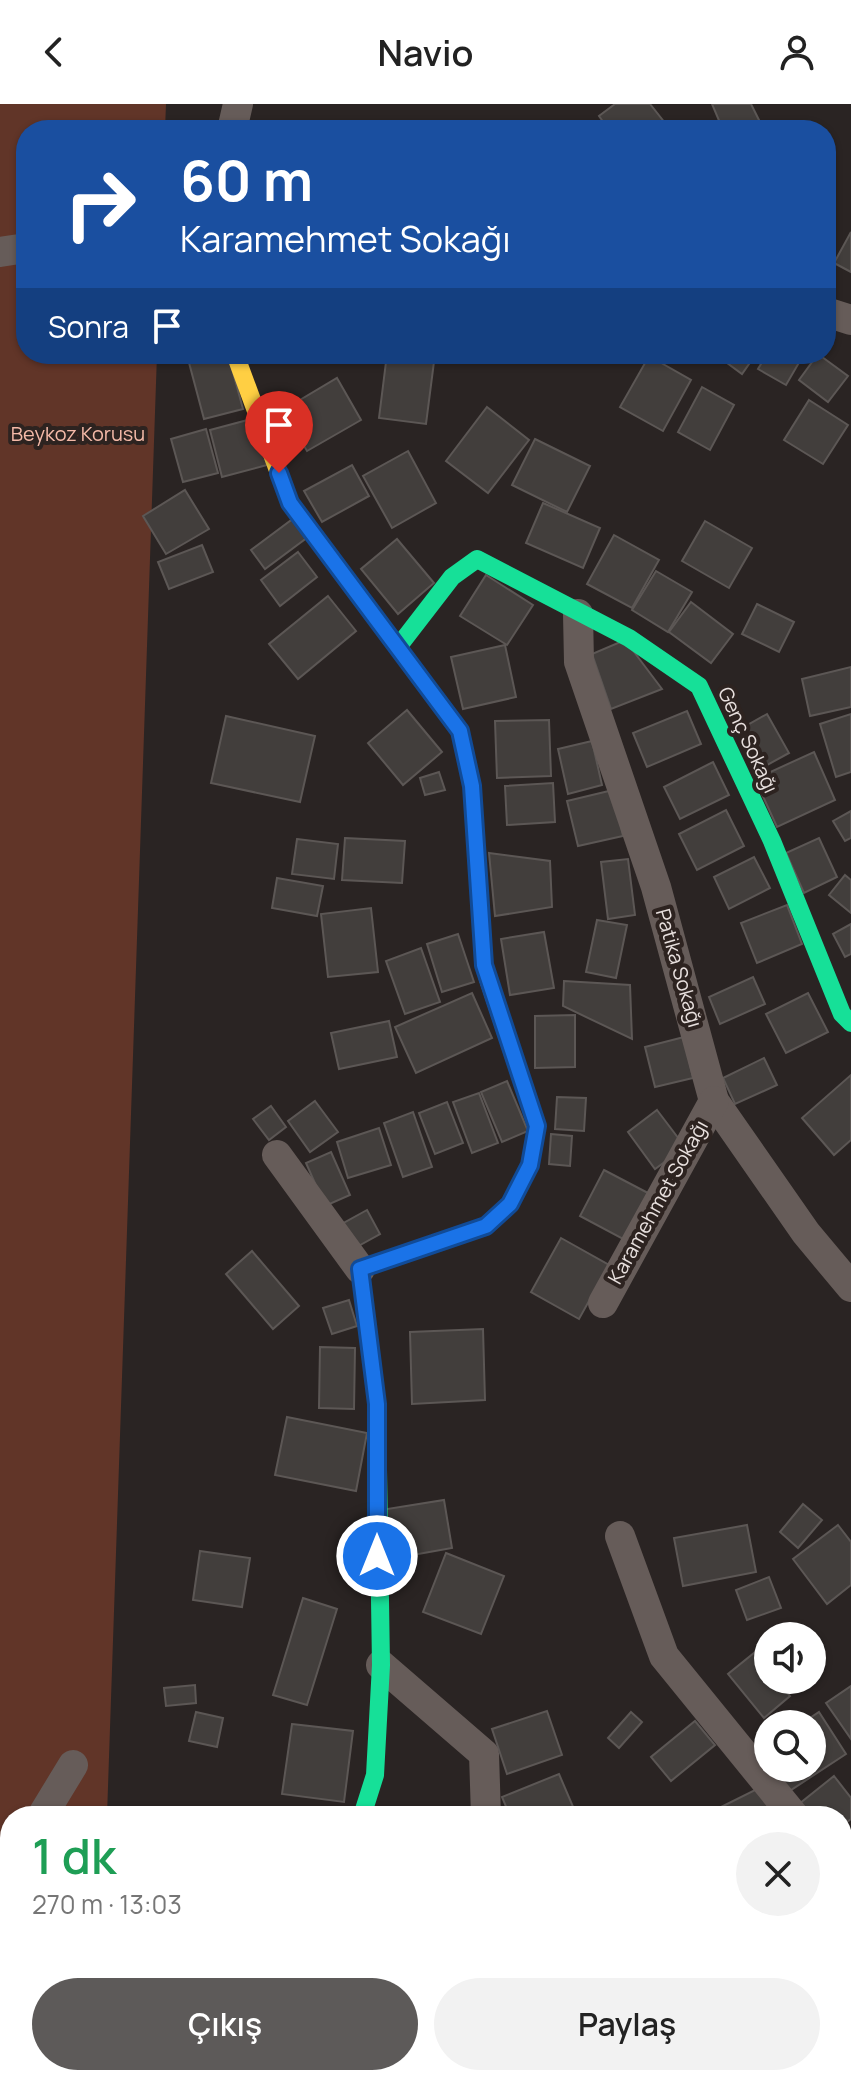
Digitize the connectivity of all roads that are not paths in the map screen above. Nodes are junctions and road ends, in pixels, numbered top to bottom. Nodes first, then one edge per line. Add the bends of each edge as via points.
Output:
1 (239, 364) edge
2 (578, 614) junction
3 (398, 647) junction
4 (851, 1023) edge
5 (714, 1101) junction
6 (277, 1155) dead end
7 (360, 1269) junction
8 (851, 1287) edge
9 (603, 1303) dead end
10 (620, 1536) dead end
11 (381, 1665) junction
12 (73, 1765) dead end
13 (48, 1806) edge
14 (365, 1806) edge
15 (486, 1806) edge
16 (786, 1806) edge

1 - 3 street via 290,503
2 - 3 street, Genç Sokağı via 477,559 452,577
2 - 4 street, Genç Sokağı via 629,638 699,686 772,841 842,1014
2 - 5 street, Patika Sokağı via 579,662 656,887
3 - 7 street via 460,731 472,786 484,965 537,1126 530,1165 510,1204 486,1226
5 - 8 street, Patika Sokağı via 806,1233
5 - 9 street, Karamehmet Sokağı
6 - 7 street
7 - 11 street via 377,1404
10 - 16 street via 664,1656
11 - 14 street via 375,1775
11 - 15 street via 484,1754
12 - 13 street

